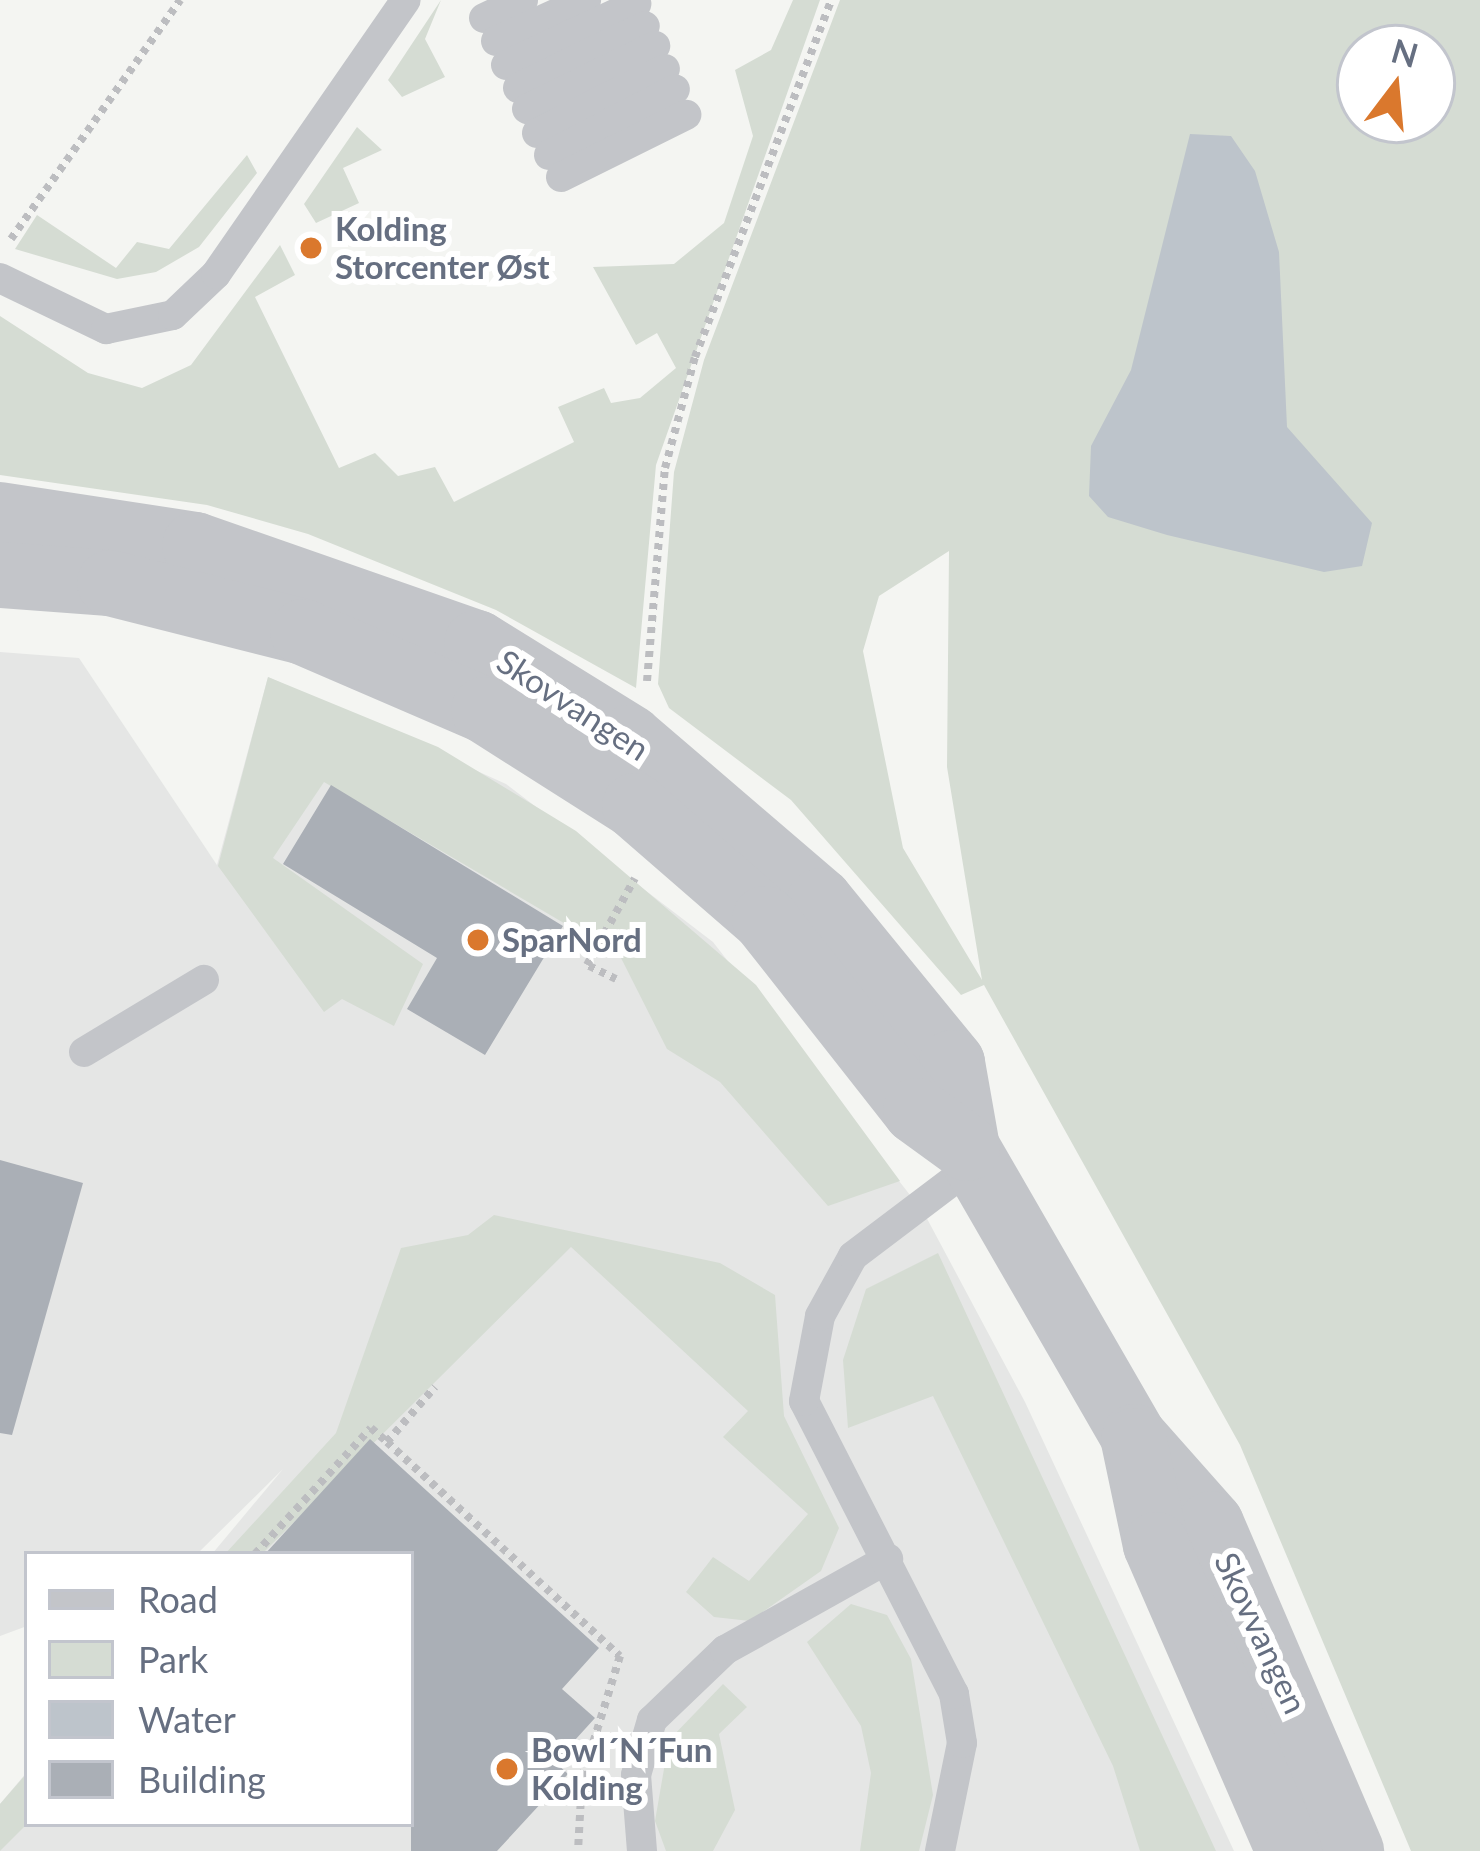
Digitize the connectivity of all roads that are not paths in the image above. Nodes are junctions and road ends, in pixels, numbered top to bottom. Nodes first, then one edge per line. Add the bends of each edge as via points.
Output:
1 (406, 0) edge
2 (523, 0) edge
3 (586, 0) edge
4 (660, 58) junction
5 (522, 98) junction
6 (0, 278) edge
7 (0, 515) edge
8 (0, 575) edge
9 (205, 980) dead end
10 (84, 1052) dead end
11 (972, 1155) junction
12 (1134, 1437) junction
13 (888, 1558) junction
14 (642, 1851) edge
15 (940, 1851) edge
16 (1289, 1851) edge
17 (1351, 1851) edge

1 - 6 lane via 216,274 173,315 106,329
2 - 5 lane
3 - 5 lane
4 - 5 lane
4 - 5 lane
4 - 5 lane
7 - 11 street, Skovvangen via 195,544 392,605 630,738 767,849 867,953 952,1063
8 - 11 street, Skovvangen via 110,584 303,632 484,710 635,806 765,919 916,1111
9 - 10 lane
11 - 12 street, Skovvangen
11 - 13 lane via 853,1256 808,1358 804,1401
12 - 16 street, Skovvangen via 1156,1544
12 - 17 street, Skovvangen via 1211,1524
13 - 14 lane via 724,1650 652,1720 636,1775
13 - 15 lane via 955,1694 962,1743

